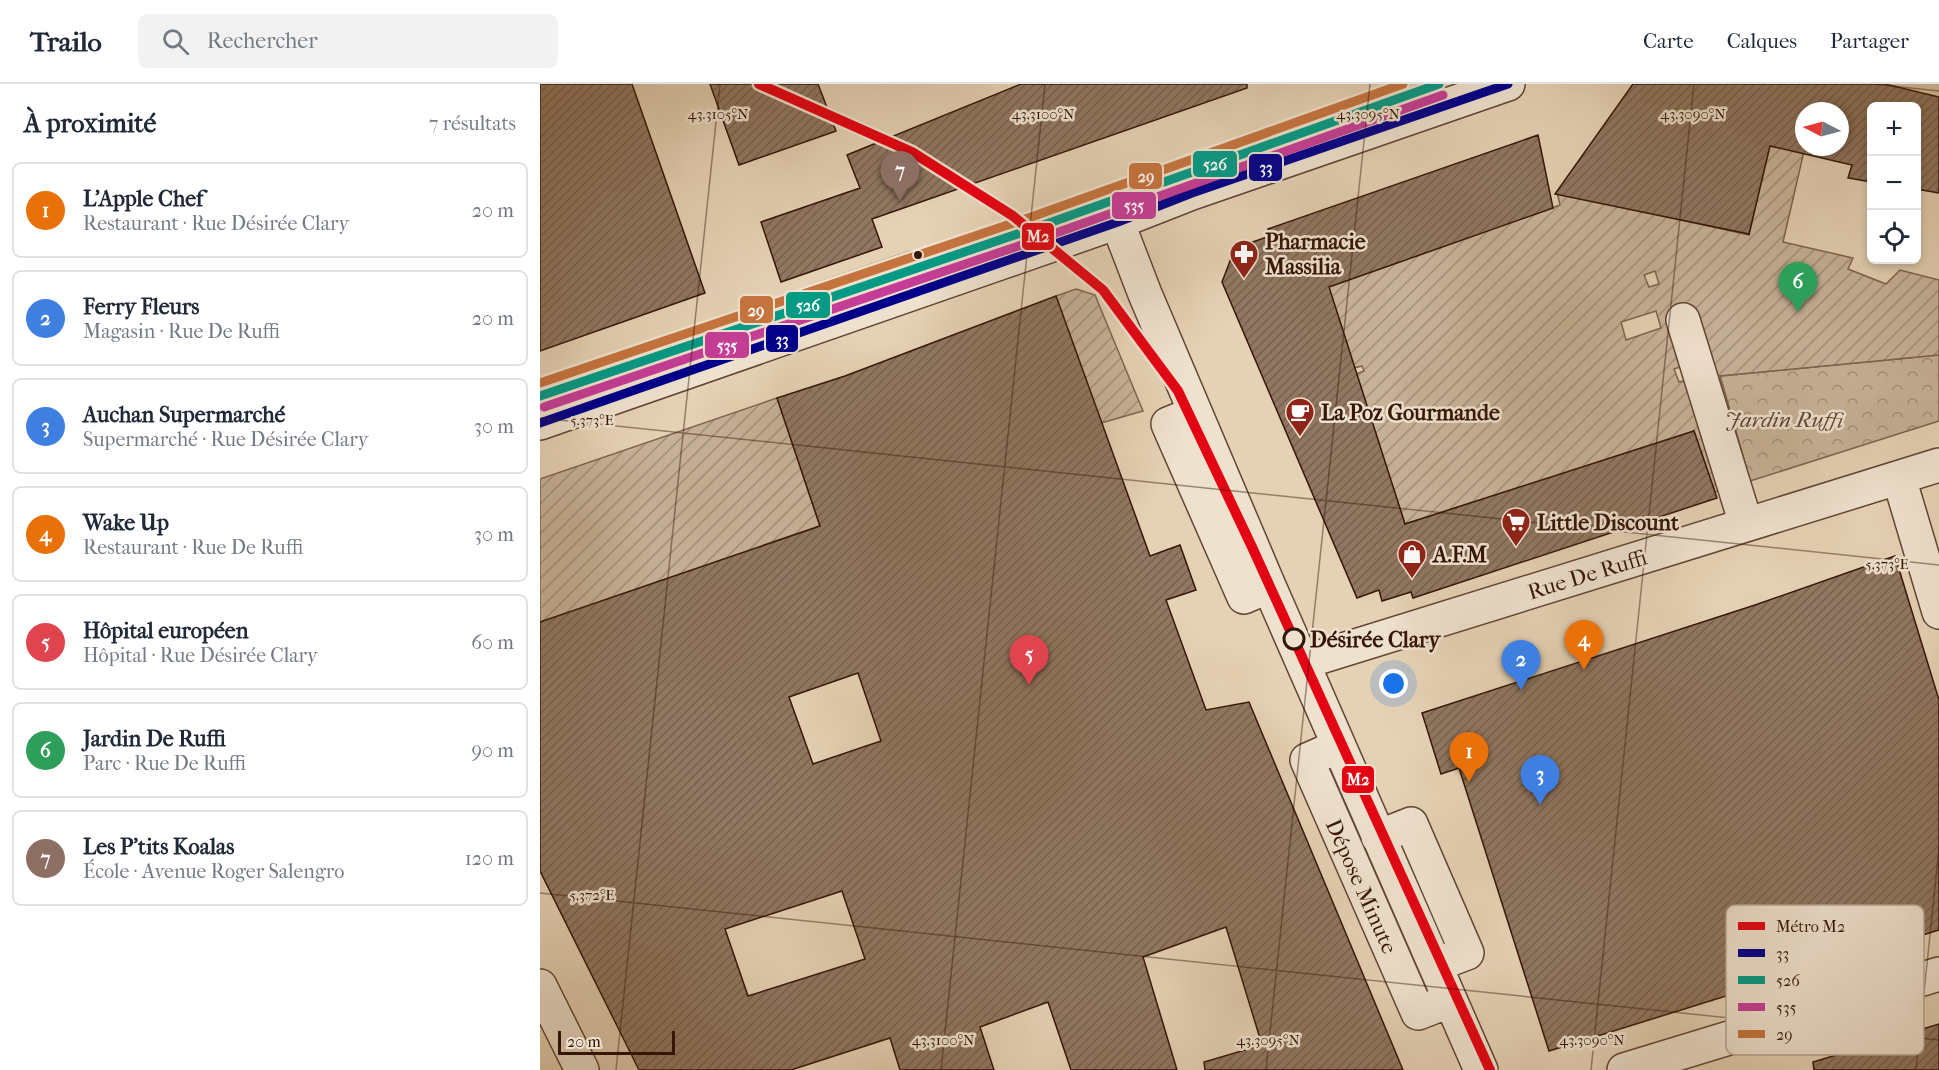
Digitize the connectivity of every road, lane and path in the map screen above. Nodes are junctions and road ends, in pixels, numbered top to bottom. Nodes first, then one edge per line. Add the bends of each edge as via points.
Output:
1 (1439, 84) edge
2 (1508, 84) edge
3 (1113, 212) junction
4 (1683, 320) dead end
5 (540, 396) edge
6 (540, 423) edge
7 (1939, 465) edge
8 (1899, 478) junction
9 (1746, 524) junction
10 (1939, 612) edge
11 (1304, 662) junction
12 (1339, 746) junction
13 (1939, 974) edge
14 (1924, 979) edge
15 (540, 986) edge
16 (1449, 1001) junction
17 (1726, 1039) edge
18 (582, 1070) edge
19 (1481, 1070) edge
20 (1624, 1070) edge

1 - 3 street
2 - 3 street via 1192,193
3 - 5 street
3 - 6 street
3 - 11 street
4 - 9 street
7 - 8 street, Rue De Ruffi
8 - 9 street, Rue De Ruffi
8 - 10 street
9 - 11 street, Rue De Ruffi
11 - 12 street
12 - 16 street
12 - 16 street, Dépose Minute via 1307,760 1418,1014
13 - 14 street
15 - 18 street
16 - 19 street
17 - 20 street

